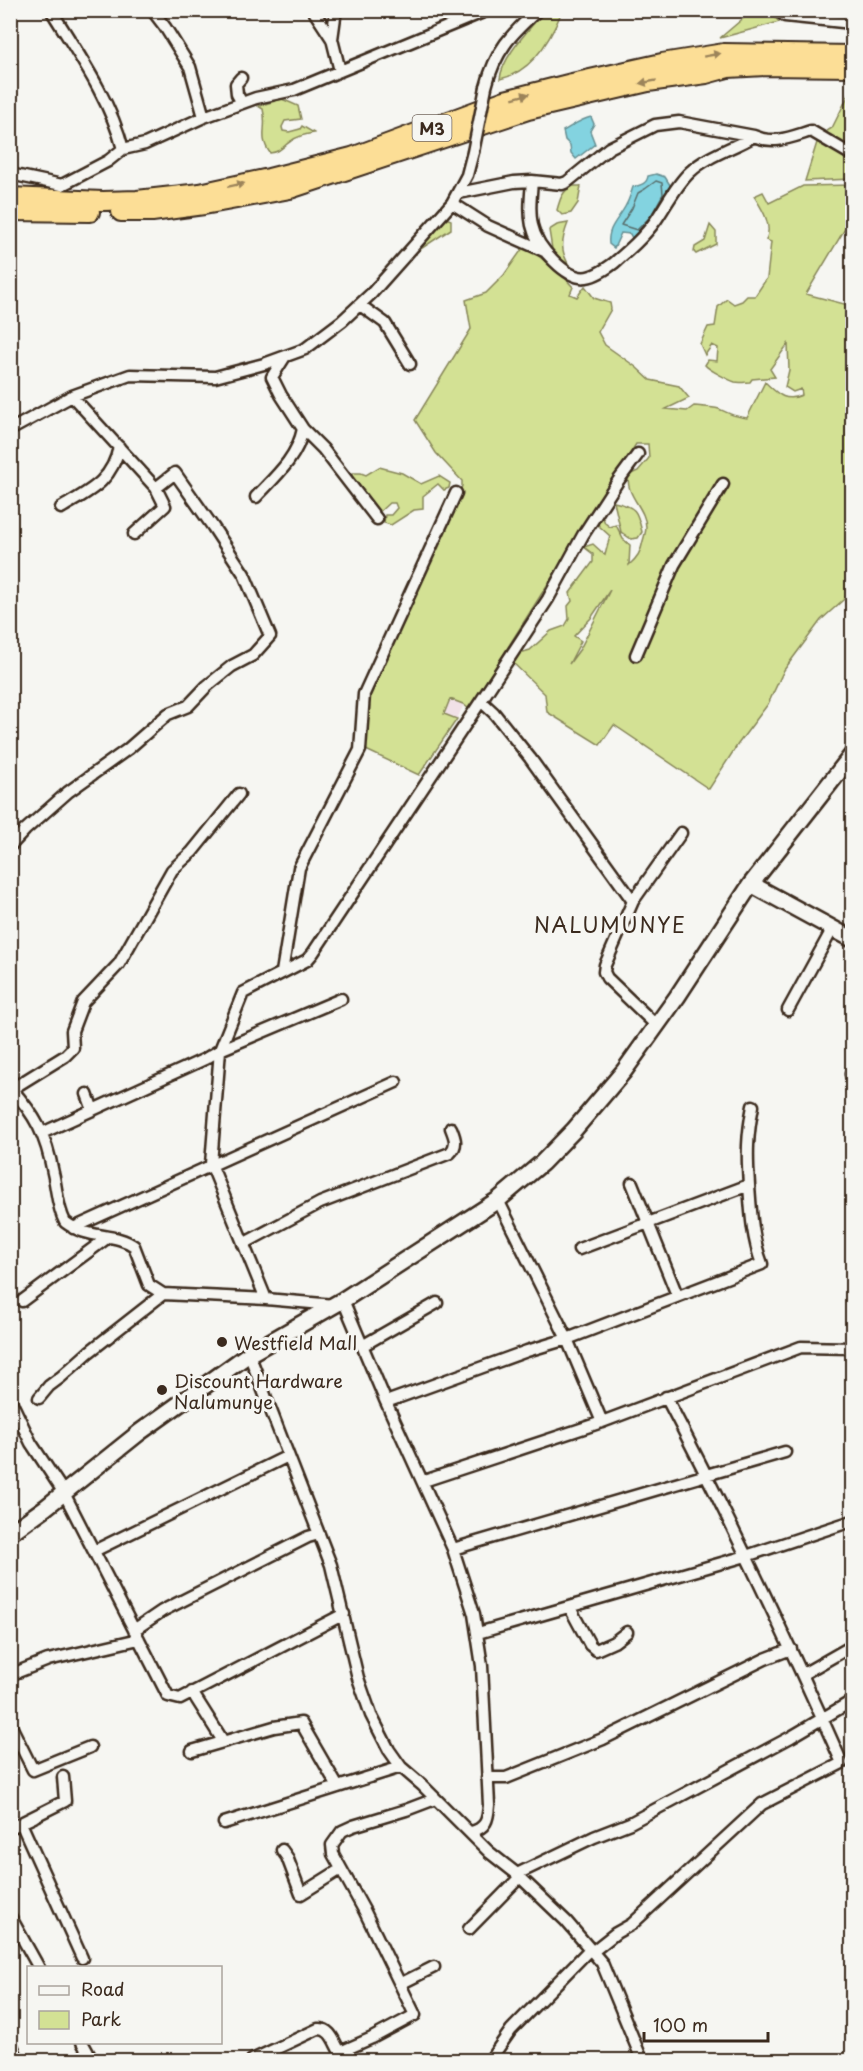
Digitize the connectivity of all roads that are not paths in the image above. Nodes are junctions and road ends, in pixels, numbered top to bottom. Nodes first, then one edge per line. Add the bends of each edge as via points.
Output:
1 (51, 10) edge
2 (152, 10) edge
3 (313, 10) edge
4 (336, 10) edge
5 (488, 10) edge
6 (538, 10) edge
7 (778, 10) edge
8 (852, 23) edge
9 (332, 39) junction
10 (852, 55) edge
11 (852, 67) edge
12 (340, 71) junction
13 (241, 78) dead end
14 (242, 103) junction
15 (204, 117) junction
16 (754, 136) junction
17 (123, 149) junction
18 (852, 155) edge
19 (10, 174) edge
20 (532, 181) junction
21 (459, 193) junction
22 (10, 197) edge
23 (452, 203) junction
24 (10, 211) edge
25 (544, 251) junction
26 (360, 305) junction
27 (284, 357) junction
28 (410, 364) dead end
29 (72, 396) junction
30 (303, 429) junction
31 (10, 430) edge
32 (118, 447) junction
33 (638, 454) dead end
34 (723, 484) dead end
35 (156, 488) junction
36 (456, 493) dead end
37 (256, 497) dead end
38 (61, 508) dead end
39 (377, 519) dead end
40 (134, 534) dead end
41 (636, 656) dead end
42 (481, 701) junction
43 (852, 755) edge
44 (239, 794) dead end
45 (681, 833) dead end
46 (10, 846) edge
47 (751, 884) junction
48 (633, 901) junction
49 (833, 928) junction
50 (852, 939) edge
51 (282, 972) junction
52 (341, 999) dead end
53 (788, 1010) dead end
54 (657, 1026) junction
55 (220, 1050) junction
56 (396, 1082) dead end
57 (11, 1089) edge
58 (87, 1094) dead end
59 (753, 1106) dead end
60 (93, 1110) junction
61 (451, 1128) dead end
62 (42, 1133) junction
63 (211, 1164) junction
64 (632, 1183) dead end
65 (749, 1185) junction
66 (498, 1200) junction
67 (648, 1222) junction
68 (73, 1228) junction
69 (107, 1238) junction
70 (243, 1244) junction
71 (579, 1249) dead end
72 (163, 1294) junction
73 (677, 1295) junction
74 (266, 1299) junction
75 (22, 1301) dead end
76 (338, 1303) junction
77 (437, 1303) dead end
78 (567, 1339) junction
79 (362, 1346) junction
80 (852, 1348) edge
81 (249, 1354) junction
82 (666, 1396) junction
83 (39, 1398) dead end
84 (10, 1400) edge
85 (386, 1402) junction
86 (602, 1422) junction
87 (785, 1452) dead end
88 (288, 1456) junction
89 (706, 1474) junction
90 (424, 1481) junction
91 (64, 1493) junction
92 (852, 1521) edge
93 (10, 1533) edge
94 (319, 1534) junction
95 (453, 1549) junction
96 (94, 1551) junction
97 (746, 1556) junction
98 (570, 1608) junction
99 (344, 1614) junction
100 (627, 1632) dead end
101 (478, 1633) junction
102 (137, 1635) junction
103 (852, 1646) edge
104 (790, 1649) junction
105 (803, 1674) junction
106 (10, 1675) edge
107 (192, 1692) junction
108 (852, 1701) edge
109 (822, 1718) junction
110 (10, 1724) edge
111 (223, 1741) junction
112 (90, 1747) dead end
113 (192, 1750) dead end
114 (400, 1767) junction
115 (63, 1777) dead end
116 (487, 1778) junction
117 (338, 1787) junction
118 (435, 1799) junction
119 (34, 1817) dead end
120 (21, 1823) junction
121 (225, 1823) dead end
122 (10, 1828) edge
123 (471, 1832) junction
124 (282, 1850) dead end
125 (341, 1869) junction
126 (10, 1916) edge
127 (469, 1929) dead end
128 (591, 1951) junction
129 (82, 1958) dead end
130 (38, 1966) edge
131 (434, 1967) dead end
132 (400, 1984) junction
133 (10, 2041) edge
134 (83, 2044) edge
135 (342, 2056) edge
136 (14, 2057) edge
137 (92, 2061) edge
138 (252, 2061) edge
139 (490, 2061) edge
140 (642, 2061) edge

1 - 17 street via 117,125
2 - 15 street via 190,67
3 - 9 street
4 - 9 street
5 - 12 street
6 - 21 street, bridge via 503,45 493,64 467,175
7 - 8 street via 785,16
9 - 12 street
22 -> 10 highway, M3 via 126,200 200,193 352,157 505,100 662,63 724,53
11 -> 24 highway, M3 via 729,68 648,82 528,110 290,189 232,201 152,212
12 - 14 street via 294,90
13 - 14 street via 236,84
14 - 15 street
15 - 17 street via 145,144
16 - 18 street via 778,141 811,131
16 - 20 street via 679,122 655,125 609,148 567,182
16 - 25 street via 691,171 648,231 599,274 591,278 578,276 562,268
17 - 19 street via 62,184
20 - 21 street
20 - 25 street via 530,220
21 - 23 street
23 - 25 street via 489,226
23 - 26 street
26 - 27 street via 305,349
26 - 28 street via 384,322
27 - 29 street via 215,377 130,375
27 - 30 street via 272,377
29 - 31 street
29 - 32 street
30 - 37 street via 299,447
30 - 39 street
32 - 35 street
32 - 38 street via 116,462 105,478
33 - 42 street
34 - 41 street via 674,565
35 - 40 street via 165,506
35 - 46 street via 175,473 244,574 270,636 188,706 168,714 68,792
36 - 51 street via 364,694 360,750 299,868
42 - 48 street via 530,758
42 - 51 street via 313,953
43 - 47 street
44 - 57 street via 192,852 172,870 119,964 83,1002 72,1031 73,1048
45 - 48 street
47 - 49 street
47 - 54 street
48 - 54 street via 604,972
49 - 50 street
49 - 53 street
51 - 55 street via 243,993
52 - 55 street
54 - 66 street via 574,1130 542,1164
55 - 60 street
55 - 63 street
56 - 63 street
57 - 62 street via 34,1115
58 - 60 street
59 - 65 street via 747,1135
60 - 62 street
61 - 70 street via 456,1141 450,1153 320,1203
62 - 68 street via 62,1217
63 - 68 street
63 - 70 street
64 - 67 street
65 - 67 street
65 - 73 street via 752,1233 762,1264
66 - 76 street
66 - 78 street
67 - 71 street
67 - 73 street
68 - 69 street
69 - 72 street via 134,1246 149,1285
69 - 75 street
70 - 74 street
72 - 74 street
72 - 83 street via 89,1352
73 - 78 street
74 - 76 street
76 - 79 street
76 - 81 street
77 - 79 street
78 - 85 street
78 - 86 street
79 - 85 street
80 - 82 street via 801,1347
81 - 88 street
81 - 91 street via 140,1432
82 - 86 street
82 - 89 street
84 - 91 street via 31,1443
85 - 90 street
86 - 90 street
87 - 89 street
88 - 94 street
88 - 96 street
89 - 95 street
89 - 97 street
90 - 95 street
91 - 93 street
91 - 96 street
92 - 97 street
94 - 99 street
94 - 102 street via 162,1611
95 - 101 street
96 - 102 street
97 - 98 street
97 - 104 street
98 - 100 street via 596,1650
98 - 101 street
99 - 107 street
99 - 114 street via 358,1678 371,1715
101 - 116 street
102 - 106 street
102 - 107 street via 168,1696 180,1700
103 - 105 street
104 - 105 street
104 - 116 street via 603,1739 506,1778
105 - 109 street
107 - 111 street
108 - 109 street
109 - 123 street via 630,1822 517,1874
109 - 128 street via 842,1763 762,1804 632,1924
110 - 112 street via 33,1770
111 - 113 street
111 - 117 street via 301,1723
114 - 117 street
114 - 118 street
115 - 120 street via 65,1801
116 - 123 street via 488,1820
117 - 121 street
118 - 123 street
118 - 125 street via 342,1831 332,1845
119 - 120 street
120 - 122 street
120 - 129 street
124 - 125 street via 301,1894
125 - 132 street
126 - 130 street
127 - 128 street via 520,1877 567,1921
128 - 139 street via 511,2030
128 - 140 street via 602,1963
131 - 132 street
132 - 135 street via 416,2015
133 - 136 street
134 - 137 street
135 - 138 street via 329,2031 318,2029

